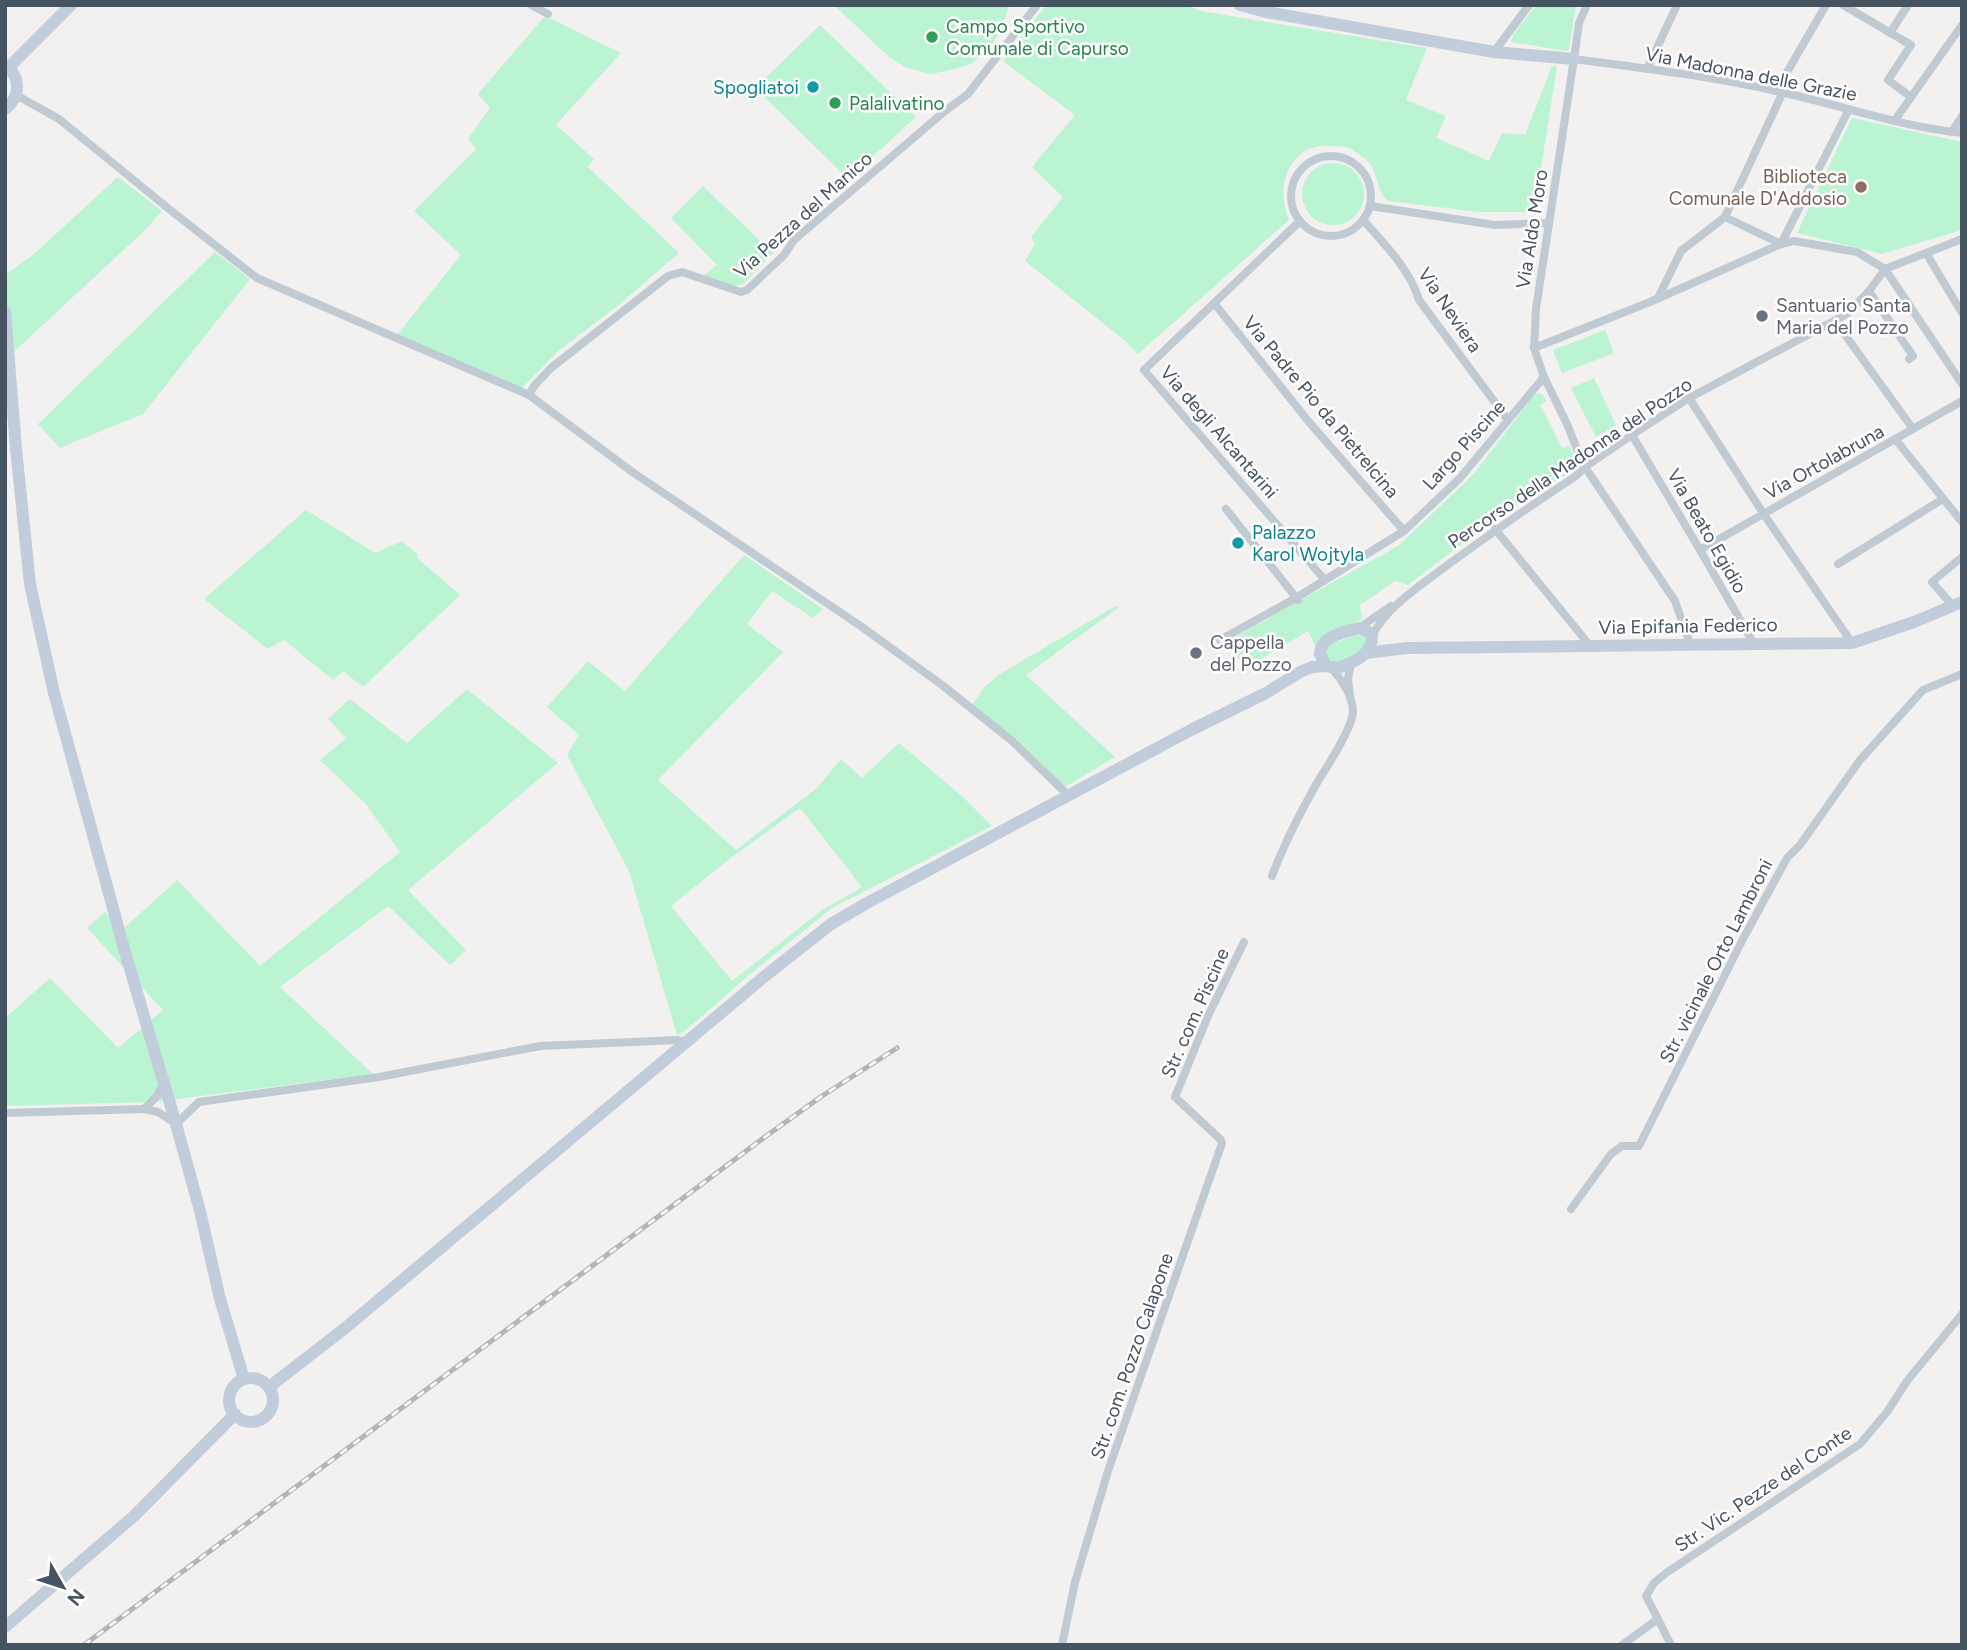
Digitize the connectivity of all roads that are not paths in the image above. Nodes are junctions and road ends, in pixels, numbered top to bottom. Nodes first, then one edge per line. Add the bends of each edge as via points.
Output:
1 (71, 5) edge
2 (531, 5) edge
3 (1037, 5) edge
4 (1240, 5) edge
5 (1529, 5) edge
6 (1587, 5) edge
7 (1677, 5) edge
8 (1826, 5) edge
9 (1843, 5) edge
10 (1908, 5) edge
11 (548, 14) dead end
12 (1962, 25) edge
13 (1890, 33) junction
14 (1494, 52) junction
15 (1574, 60) junction
16 (7, 66) edge
17 (1647, 69) junction
18 (1779, 92) junction
19 (16, 95) junction
20 (1911, 97) junction
21 (1849, 108) junction
22 (5, 109) edge
23 (1962, 116) edge
24 (1895, 120) junction
25 (1952, 132) junction
26 (1962, 133) edge
27 (1370, 206) junction
28 (1725, 218) junction
29 (1363, 220) junction
30 (1300, 221) junction
31 (1549, 223) junction
32 (1961, 240) edge
33 (1781, 244) junction
34 (1926, 253) junction
35 (1885, 269) junction
36 (1869, 291) junction
37 (1658, 299) junction
38 (1214, 303) junction
39 (5, 311) edge
40 (1962, 313) edge
41 (1835, 321) junction
42 (1534, 348) junction
43 (1909, 359) dead end
44 (1544, 377) junction
45 (1962, 384) edge
46 (529, 395) junction
47 (1689, 398) junction
48 (1962, 401) edge
49 (1508, 419) junction
50 (1913, 429) junction
51 (1632, 435) junction
52 (1896, 440) junction
53 (1585, 467) junction
54 (1944, 499) junction
55 (1226, 509) dead end
56 (1763, 513) junction
57 (1962, 522) edge
58 (1496, 529) junction
59 (1404, 531) junction
60 (1700, 550) junction
61 (1962, 557) edge
62 (1838, 564) dead end
63 (1324, 579) junction
64 (1411, 593) junction
65 (1297, 599) junction
66 (1958, 604) edge
67 (1359, 628) junction
68 (1372, 637) junction
69 (1220, 640) dead end
70 (1852, 643) junction
71 (1690, 644) junction
72 (1754, 644) junction
73 (1591, 647) junction
74 (1407, 648) junction
75 (1320, 651) junction
76 (1366, 653) junction
77 (1351, 662) junction
78 (1329, 667) junction
79 (1962, 674) edge
80 (1350, 698) junction
81 (1249, 700) junction
82 (1069, 796) junction
83 (1272, 876) dead end
84 (1244, 942) dead end
85 (686, 1043) junction
86 (164, 1082) junction
87 (1175, 1097) joint
88 (144, 1109) junction
89 (5, 1113) edge
90 (176, 1124) junction
91 (1571, 1209) dead end
92 (1962, 1314) edge
93 (244, 1379) junction
94 (270, 1387) junction
95 (235, 1414) junction
96 (1658, 1619) junction
97 (5, 1627) edge
98 (1062, 1645) edge
99 (1622, 1645) edge
100 (1671, 1645) edge

1 - 16 main road
2 - 11 street
3 - 46 street, Via Pezza del Manico via 968,94 794,240 747,290 741,292 682,272 668,276 551,368
4 - 14 main road
5 - 14 street
6 - 15 street, Via Aldo Moro
7 - 17 street
8 - 18 street
9 - 13 street
10 - 13 street
12 - 20 street
13 - 20 street via 1911,45 1888,80
14 - 15 main road
15 - 17 street, Via Madonna delle Grazie
15 - 31 street, Via Aldo Moro
16 - 19 main road via 17,83
17 - 18 street, Via Madonna delle Grazie
18 - 21 street, Via Madonna delle Grazie
18 - 28 street
19 - 22 main road
19 - 46 street via 59,119 257,278
20 - 24 street
21 - 24 street, Via Madonna delle Grazie
21 - 33 street
23 - 25 street
24 - 25 street, Via Madonna delle Grazie
25 - 26 street, Via Madonna delle Grazie
27 - 29 street
27 - 30 street via 1368,179 1360,168 1349,160 1323,156 1310,162 1293,182 1293,209
27 - 31 street via 1495,225
28 - 33 street
28 - 37 street via 1681,251
29 - 30 street via 1354,229 1331,236 1308,229
29 - 49 street, Via Neviera
30 - 38 street
31 - 42 street, Via Aldo Moro
32 - 34 street
33 - 35 street via 1794,241 1857,252
33 - 37 street
34 - 35 street
34 - 40 street
35 - 36 street, Percorso della Madonna del Pozzo
35 - 45 street
36 - 41 street, Percorso della Madonna del Pozzo
36 - 43 street via 1913,356
37 - 42 street
38 - 59 street, Via Padre Pio da Pietrelcina
38 - 63 street, Via degli Alcantarini via 1144,370
39 - 86 main road via 30,584 54,693
41 - 47 street, Percorso della Madonna del Pozzo
41 - 50 street
42 - 44 street, Via Aldo Moro
44 - 49 street, Largo Piscine
44 - 53 street, Via Aldo Moro
46 - 82 street via 631,471 942,685 1011,740
47 - 51 street, Percorso della Madonna del Pozzo
47 - 56 street
48 - 50 street, Via Ortolabruna
49 - 59 street, Largo Piscine via 1460,478
50 - 52 street, Via Ortolabruna
51 - 53 street, Percorso della Madonna del Pozzo
51 - 60 street, Via Beato Egidio
52 - 54 street
52 - 56 street, Via Ortolabruna
53 - 58 street, Percorso della Madonna del Pozzo
53 - 71 street, Via Aldo Moro via 1675,601
54 - 57 street
54 - 62 street
55 - 65 street
56 - 60 street, Via Ortolabruna
56 - 70 street
58 - 64 street, Percorso della Madonna del Pozzo
58 - 73 street
59 - 63 street, Largo Piscine
60 - 72 street, Via Beato Egidio
61 - 66 street via 1932,582
63 - 65 street, Largo Piscine
64 - 67 street
64 - 68 street via 1380,621
65 - 69 street, Largo Piscine
66 - 70 main road, Via Epifania Federico
67 - 68 main road, Via Epifania Federico
67 - 75 main road via 1330,638
68 - 74 main road, Via Epifania Federico
68 - 76 main road
70 - 72 main road, Via Epifania Federico
71 - 72 main road, Via Epifania Federico
71 - 73 main road, Via Epifania Federico
73 - 74 main road, Via Epifania Federico
74 - 76 main road, Via Epifania Federico
75 - 78 main road
75 - 81 main road
76 - 77 main road
77 - 78 main road
77 - 80 street
78 - 80 street
78 - 81 main road via 1302,671
79 - 91 street, Str. vicinale Orto Lambroni via 1923,690 1860,760 1787,858 1639,1146 1622,1146 1611,1154
80 - 83 street via 1352,718
81 - 82 main road
82 - 85 main road via 831,924
84 - 87 street, Str. com. Piscine
85 - 90 street via 540,1046 379,1077 199,1102
85 - 94 main road
86 - 88 street
86 - 90 main road
87 - 98 street, Str. com. Pozzo Calapone via 1222,1143 1108,1471 1075,1582
88 - 89 street
88 - 90 street
90 - 93 main road
92 - 96 street, Str. Vic. Pezze del Conte via 1860,1444 1654,1583 1646,1596
93 - 94 main road via 261,1380
93 - 95 main road via 230,1394
94 - 95 main road via 273,1403 265,1417 250,1421
95 - 97 main road via 134,1516
96 - 99 street
96 - 100 street

